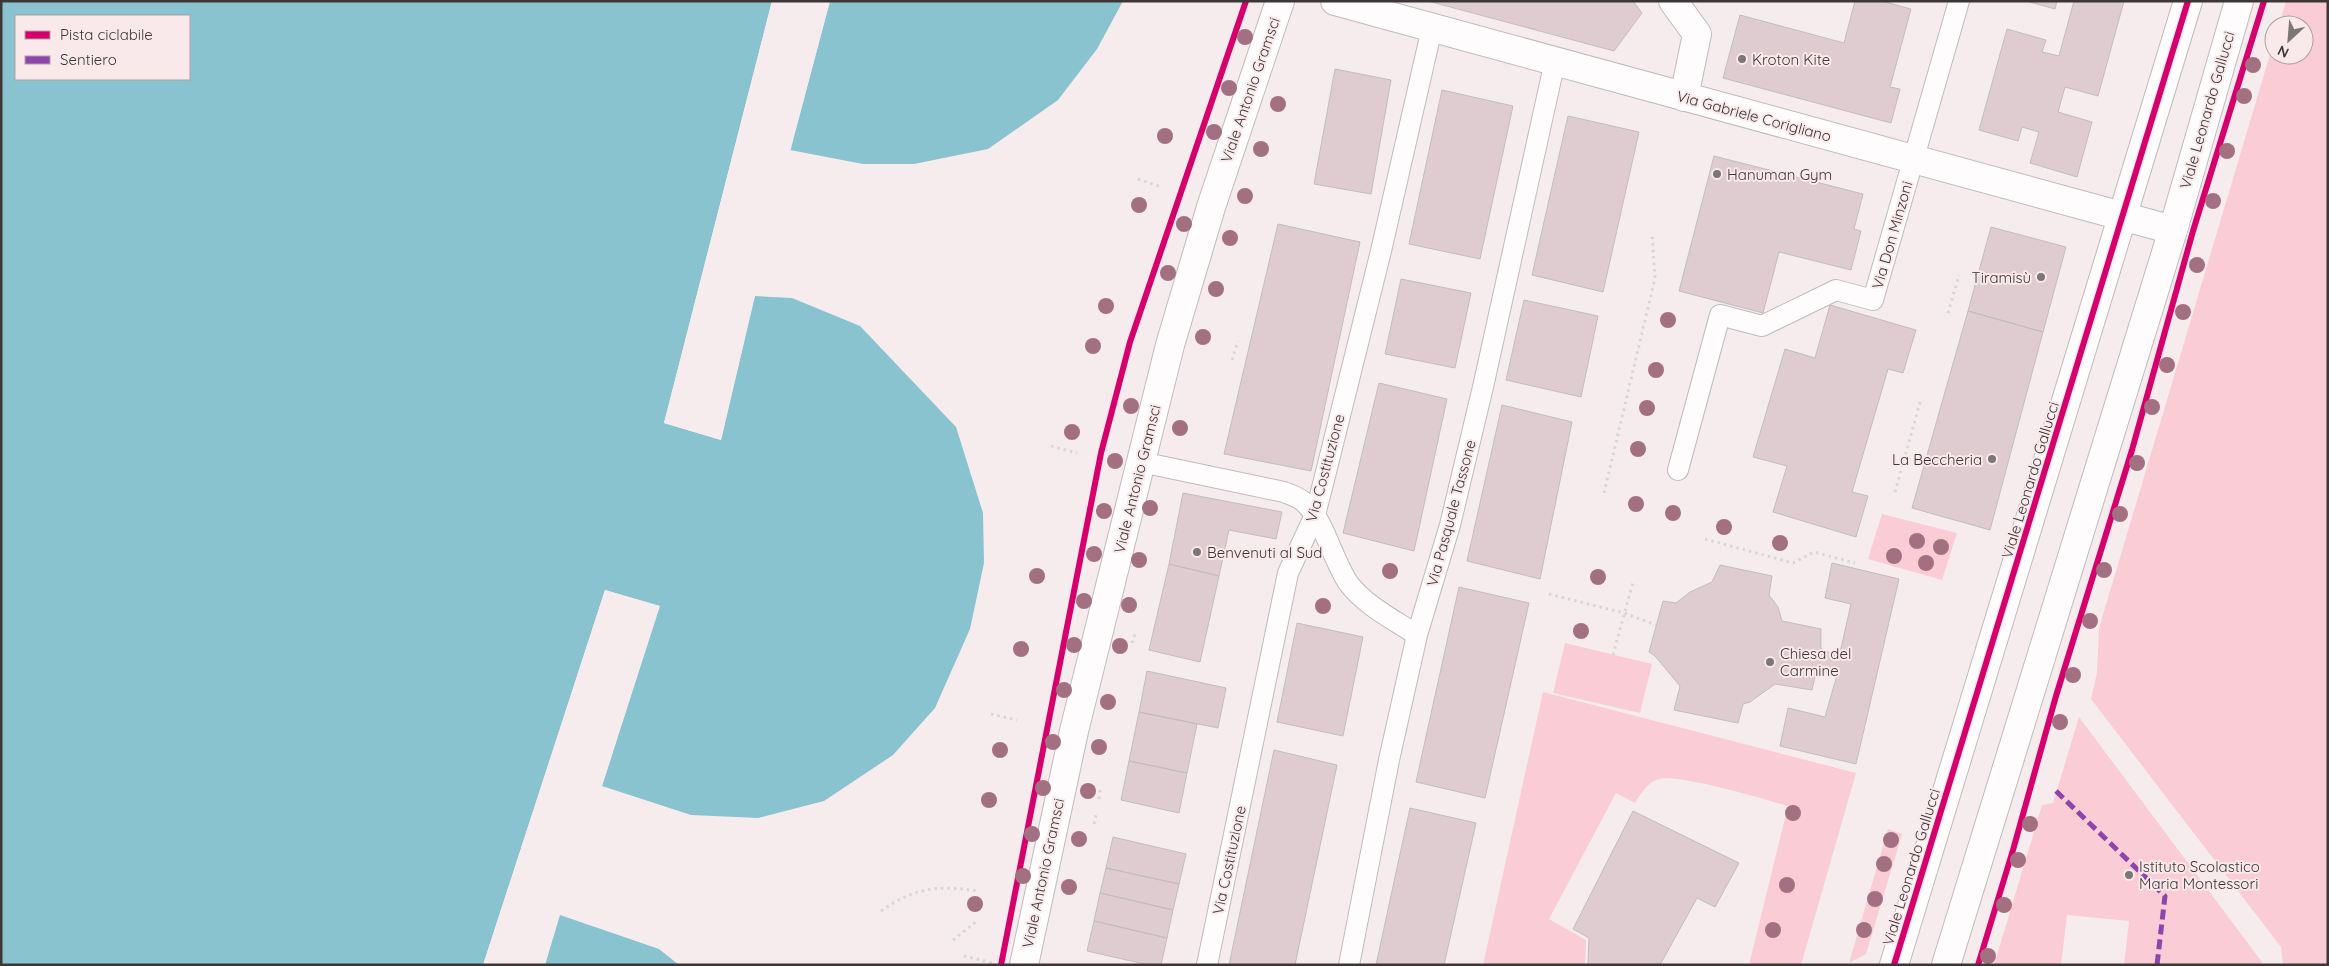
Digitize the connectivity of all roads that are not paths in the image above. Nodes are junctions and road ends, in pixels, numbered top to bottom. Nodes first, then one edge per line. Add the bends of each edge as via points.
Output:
1 (1280, 1) edge
2 (1335, 1) edge
3 (1673, 1) edge
4 (1959, 1) edge
5 (2188, 1) edge
6 (2239, 1) edge
7 (1432, 28) junction
8 (1555, 61) junction
9 (1684, 96) junction
10 (1913, 159) junction
11 (2122, 216) junction
12 (2173, 230) junction
13 (1141, 462) junction
14 (1678, 470) dead end
15 (1314, 515) junction
16 (1417, 635) junction
17 (1024, 965) edge
18 (1207, 965) edge
19 (1349, 965) edge
20 (1894, 965) edge
21 (1946, 965) edge

1 - 13 street, Viale Antonio Gramsci via 1206,225 1170,345
2 - 7 street, Via Gabriele Corigliano
3 - 9 street via 1698,34
4 - 10 lane, Via Don Minzoni
5 - 11 street, Viale Leonardo Gallucci
6 - 12 street, Viale Leonardo Gallucci
7 - 8 street, Via Gabriele Corigliano
7 - 15 lane, Via Costituzione via 1381,251
8 - 9 street, Via Gabriele Corigliano
8 - 16 lane, Via Pasquale Tassone via 1450,525
9 - 10 street, Via Gabriele Corigliano
10 - 11 street, Via Gabriele Corigliano
10 - 14 lane, Via Don Minzoni via 1873,300 1836,290 1762,326 1720,315
11 - 12 street, Via Gabriele Corigliano
11 - 20 street, Viale Leonardo Gallucci
12 - 21 street, Viale Leonardo Gallucci
13 - 15 lane via 1284,492 1305,503
13 - 17 street, Viale Antonio Gramsci via 1074,731
15 - 16 lane via 1350,585 1363,599
15 - 18 lane, Via Costituzione via 1288,572
16 - 19 lane, Via Pasquale Tassone

